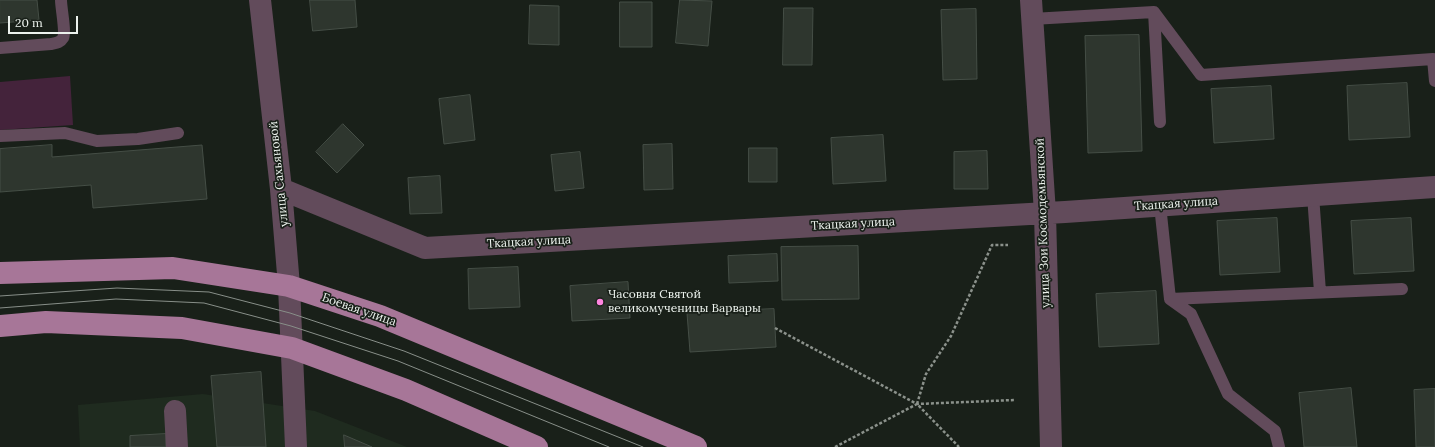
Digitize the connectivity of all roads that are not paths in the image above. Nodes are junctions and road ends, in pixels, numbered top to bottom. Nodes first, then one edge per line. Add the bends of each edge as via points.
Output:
1 (61, 0) edge
2 (260, 0) edge
3 (1032, 9) edge
4 (1154, 12) junction
5 (0, 48) edge
6 (1435, 81) edge
7 (1160, 122) dead end
8 (178, 133) dead end
9 (0, 136) edge
10 (1435, 187) edge
11 (281, 190) junction
12 (1313, 195) junction
13 (1160, 205) junction
14 (1045, 213) junction
15 (0, 273) edge
16 (289, 286) junction
17 (1402, 289) dead end
18 (1320, 292) junction
19 (1170, 300) junction
20 (0, 326) edge
21 (292, 348) junction
22 (175, 411) dead end
23 (513, 442) edge
24 (177, 447) edge
25 (296, 447) edge
26 (537, 447) edge
27 (696, 447) edge
28 (1051, 447) edge
29 (1279, 447) edge

1 - 5 lane via 64,37 60,42
2 - 11 street, улица Сахьяновой
3 - 4 lane
3 - 14 street, улица Зои Космодемьянской
4 - 6 lane via 1201,75 1433,59
4 - 7 lane
8 - 9 lane via 97,142 65,133
10 - 12 street, Ткацкая улица
11 - 14 street, Ткацкая улица via 424,248
11 - 16 street, улица Сахьяновой
12 - 13 street, Ткацкая улица
12 - 18 lane
13 - 14 street, Ткацкая улица
13 - 19 lane
14 - 28 street, улица Зои Космодемьянской
15 - 16 main road, Боевая улица via 174,268
16 - 21 street, улица Сахьяновой
16 - 27 main road, Боевая улица via 380,316
17 - 18 lane
18 - 19 lane
19 - 29 lane via 1191,314 1228,394 1275,431
20 - 21 main road via 46,322 182,328
21 - 23 main road via 406,390
21 - 25 street, улица Сахьяновой
22 - 24 street
23 - 26 main road

